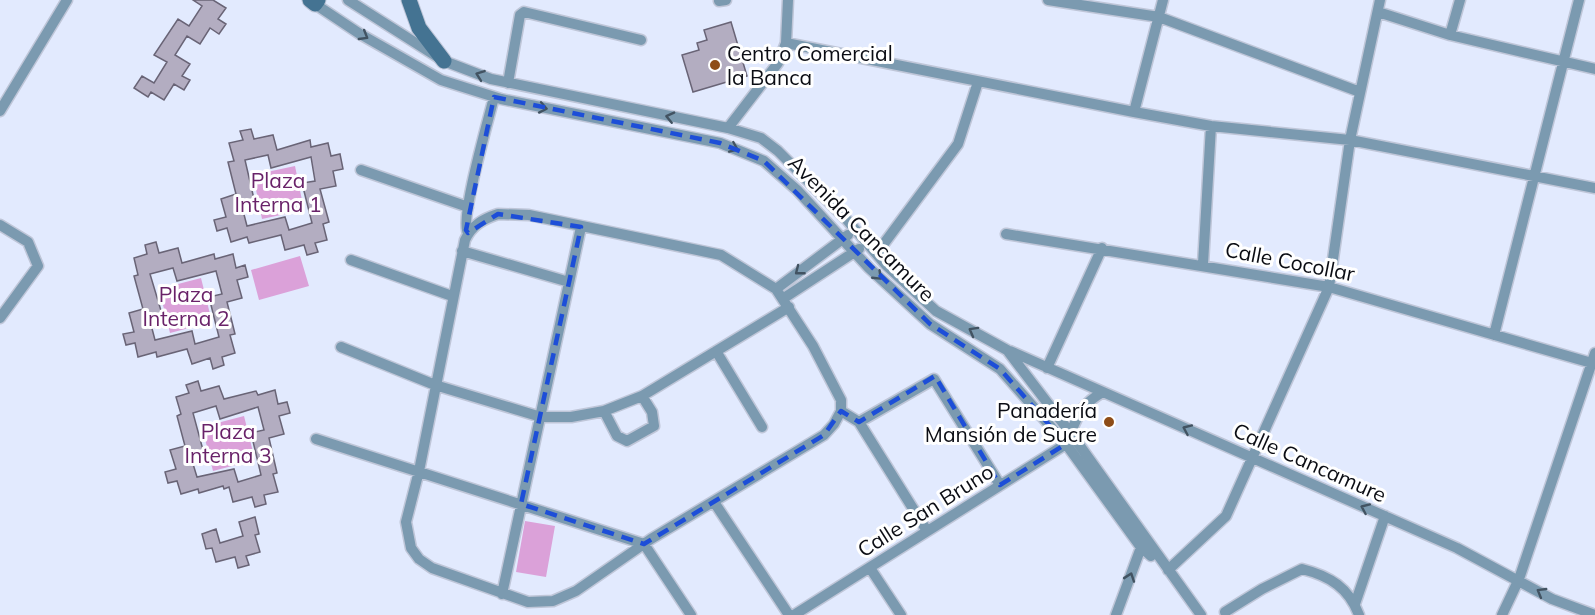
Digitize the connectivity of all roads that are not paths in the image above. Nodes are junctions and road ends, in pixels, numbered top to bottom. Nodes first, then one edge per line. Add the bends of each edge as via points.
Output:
1 (68, 0) edge
2 (348, 0) edge
3 (409, 0) edge
4 (788, 0) edge
5 (1048, 0) edge
6 (1163, 0) edge
7 (1380, 0) edge
8 (1460, 0) edge
9 (1579, 0) edge
10 (314, 1) edge
11 (1378, 12) junction
12 (1159, 17) junction
13 (1450, 35) junction
14 (641, 40) dead end
15 (786, 43) junction
16 (444, 61) junction
17 (1565, 64) junction
18 (1595, 69) edge
19 (978, 81) junction
20 (508, 83) junction
21 (1360, 92) junction
22 (494, 97) junction
23 (0, 111) edge
24 (1134, 112) junction
25 (1211, 126) junction
26 (728, 128) junction
27 (1350, 140) junction
28 (361, 170) dead end
29 (1534, 174) junction
30 (1595, 188) edge
31 (468, 207) junction
32 (0, 225) edge
33 (580, 227) junction
34 (855, 229) junction
35 (468, 233) junction
36 (1006, 234) dead end
37 (843, 239) junction
38 (867, 242) junction
39 (1101, 248) junction
40 (462, 251) junction
41 (854, 253) junction
42 (877, 253) junction
43 (819, 255) junction
44 (351, 260) dead end
45 (1203, 264) junction
46 (829, 268) junction
47 (568, 282) junction
48 (1329, 287) junction
49 (776, 288) junction
50 (452, 296) junction
51 (787, 303) junction
52 (0, 318) edge
53 (1494, 335) junction
54 (341, 347) dead end
55 (1007, 350) junction
56 (716, 351) junction
57 (1594, 360) edge
58 (1047, 368) junction
59 (435, 385) junction
60 (1103, 392) junction
61 (642, 396) junction
62 (604, 411) junction
63 (841, 411) junction
64 (541, 417) junction
65 (859, 422) junction
66 (762, 427) dead end
67 (1069, 438) junction
68 (316, 439) dead end
69 (1251, 458) junction
70 (419, 471) junction
71 (1000, 485) junction
72 (714, 502) junction
73 (521, 504) junction
74 (1385, 516) junction
75 (927, 531) junction
76 (1142, 543) junction
77 (644, 544) junction
78 (870, 568) junction
79 (1168, 570) junction
80 (1519, 579) junction
81 (502, 594) junction
82 (1355, 604) junction
83 (1225, 612) dead end
84 (691, 615) edge
85 (789, 615) edge
86 (794, 615) edge
87 (902, 615) edge
88 (1116, 615) edge
89 (1201, 615) edge
90 (1359, 615) edge
91 (1502, 615) edge
92 (1595, 615) edge

1 - 23 street
2 - 16 street
3 - 16 main road via 419,28
4 - 15 street
5 - 12 street
6 - 12 street
7 - 11 street
8 - 13 street
9 - 17 street
10 -> 22 street, Avenida Cancamure via 360,34 441,80
11 - 13 street
11 - 21 street
12 - 21 street
12 - 24 street
13 - 17 street
14 - 20 street via 524,12 520,15
15 - 19 street
15 - 26 street via 778,63
20 -> 16 street
17 - 18 street
17 - 29 street
19 - 24 street
19 - 42 street via 958,144
26 -> 20 street
21 - 27 street
22 - 31 street
22 -> 37 street, Avenida Cancamure via 720,143 764,161 798,190
24 - 25 street
25 - 27 street
25 - 45 street
26 - 34 street, Avenida Cancamure via 761,138 778,151
27 - 29 street
27 - 48 street
28 - 31 street
29 - 30 street
29 - 53 street
31 - 35 street
32 - 52 street via 28,242 38,266
33 - 35 street via 529,215 498,214 484,219
33 - 47 street
33 - 49 street via 721,255
34 - 37 street
34 - 38 street, Avenida Cancamure
35 - 40 street
36 - 39 street, Calle Cocollar
37 - 41 street, Avenida Cancamure
37 - 43 street
38 - 41 street
38 - 42 street, Avenida Cancamure
39 - 45 street, Calle Cocollar
39 - 58 street
40 - 47 street
40 - 50 street
41 - 46 street
41 -> 67 street, Avenida Cancamure via 930,324 1000,369
55 -> 42 street, Avenida Cancamure via 936,311
43 - 46 street
43 -> 49 street
44 - 50 street
45 - 48 street, Calle Cocollar
46 - 51 street
47 - 64 street
48 - 53 street, Calle Cocollar
48 - 69 street
49 - 51 street
50 - 59 street
51 - 56 street
51 - 63 street via 841,400
53 - 57 street, Calle Cocollar
54 - 59 street
55 - 58 street, Calle Cancamure
55 - 67 street, Avenida Cancamure
56 - 61 street
56 - 66 street
57 - 80 street
58 - 60 street, Calle Cancamure
59 - 64 street
59 - 70 street
60 - 67 street via 1081,408
69 -> 60 street, Calle Cancamure
61 - 62 street
61 - 62 street via 652,412 654,426 627,441 617,436
62 - 64 street
63 - 65 street
63 - 72 street via 824,435
64 - 73 street
65 - 71 street via 934,379
65 - 75 street
67 - 71 street, Calle San Bruno
67 - 76 street, Avenida Cancamure
68 - 70 street
74 -> 69 street, Calle Cancamure
69 - 79 street via 1226,516
70 - 73 street
70 - 81 street via 406,522 411,548 432,568
71 - 75 street, Calle San Bruno
72 - 77 street
72 - 85 street
73 - 77 street
73 - 81 street
74 - 80 street, Calle Cancamure
74 - 82 street
75 - 78 street, Calle San Bruno
76 - 79 street, Avenida Cancamure
88 -> 76 street
77 - 81 street via 576,591 553,601 528,602
77 - 84 street
78 - 86 street, Calle San Bruno
78 - 87 street
79 - 89 street, Avenida Cancamure
80 - 91 street
92 -> 80 street, Calle Cancamure via 1552,599
82 - 83 street via 1343,588 1322,574 1302,569
82 - 90 street

